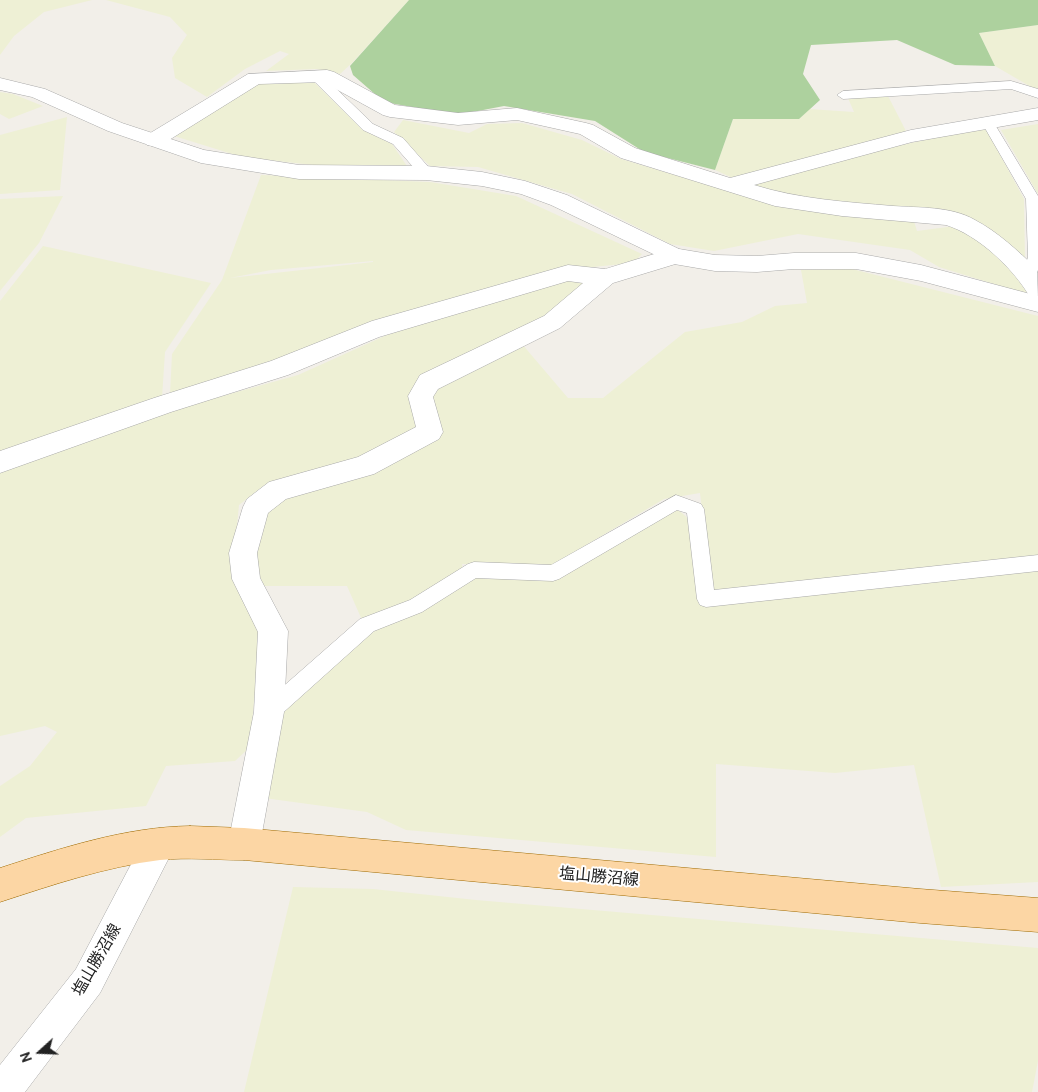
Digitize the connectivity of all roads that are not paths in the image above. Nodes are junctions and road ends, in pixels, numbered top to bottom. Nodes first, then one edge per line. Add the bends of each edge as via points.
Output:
1 (317, 77) junction
2 (0, 84) edge
3 (1038, 94) edge
4 (843, 95) dead end
5 (1038, 114) edge
6 (988, 123) junction
7 (154, 140) junction
8 (426, 173) junction
9 (730, 185) junction
10 (674, 256) junction
11 (605, 277) junction
12 (1034, 283) edge
13 (1038, 304) edge
14 (0, 462) edge
15 (1038, 563) edge
16 (269, 712) junction
17 (160, 844) junction
18 (244, 844) junction
19 (0, 885) edge
20 (1038, 915) edge
21 (2, 1092) edge

1 - 7 street via 255,78
1 - 8 lane via 368,128 398,141
1 - 9 street via 327,76 390,111 458,119 517,114 586,129 628,153
2 - 7 street via 38,93 115,127
3 - 4 lane via 1011,85
5 - 6 street
6 - 9 street via 911,136
6 - 12 lane via 1033,199
7 - 8 street via 201,156 298,172
8 - 10 street via 525,188 559,200
9 - 12 street via 775,199 842,209 947,218 966,224 990,241
10 - 11 street
10 - 13 street via 715,263 856,262 921,273
11 - 14 street via 568,273 372,330 279,368
11 - 16 street via 552,322 429,382 420,396 430,432 365,466 278,490 256,507 243,553 246,579 273,631
15 - 16 lane via 706,599 695,509 676,502 553,573 474,570 416,606 367,625
16 - 18 street
17 - 18 main road, 塩山勝沼線
17 - 19 main road, 塩山勝沼線 via 103,855
17 - 21 street, 塩山勝沼線 via 88,981
18 - 20 main road, 塩山勝沼線

